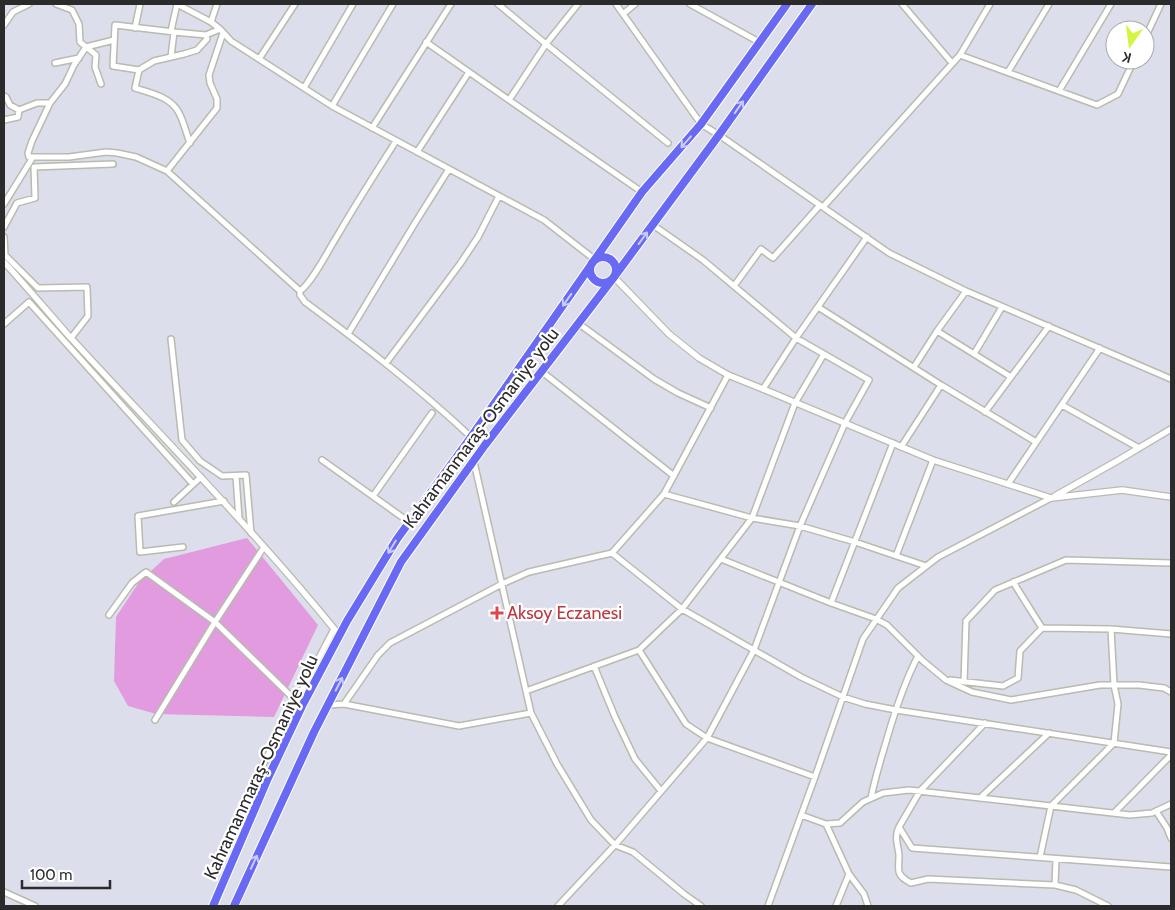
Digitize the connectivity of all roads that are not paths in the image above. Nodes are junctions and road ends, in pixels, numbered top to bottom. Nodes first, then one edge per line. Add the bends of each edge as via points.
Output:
1 (29, 4) edge
2 (56, 4) edge
3 (140, 4) edge
4 (177, 4) edge
5 (217, 4) edge
6 (295, 4) edge
7 (353, 4) edge
8 (393, 4) edge
9 (451, 4) edge
10 (498, 4) edge
11 (578, 4) edge
12 (616, 4) edge
13 (635, 4) edge
14 (690, 4) edge
15 (787, 4) edge
16 (812, 4) edge
17 (902, 4) edge
18 (990, 4) edge
19 (1049, 4) edge
20 (1111, 4) edge
21 (1161, 4) edge
22 (623, 14) junction
23 (1153, 20) edge
24 (211, 22) junction
25 (4, 25) edge
26 (135, 28) junction
27 (222, 31) junction
28 (173, 32) junction
29 (206, 35) junction
30 (114, 40) junction
31 (426, 42) junction
32 (759, 42) junction
33 (546, 44) junction
34 (86, 47) junction
35 (960, 55) junction
36 (171, 57) junction
37 (80, 58) junction
38 (258, 59) junction
39 (55, 63) dead end
40 (952, 63) junction
41 (139, 70) junction
42 (1129, 70) edge
43 (468, 72) junction
44 (1008, 72) junction
45 (100, 84) dead end
46 (304, 88) junction
47 (1059, 91) junction
48 (4, 96) edge
49 (509, 100) junction
50 (50, 103) junction
51 (332, 106) junction
52 (20, 110) junction
53 (4, 120) edge
54 (701, 124) junction
55 (372, 128) junction
56 (719, 135) junction
57 (396, 141) junction
58 (190, 143) junction
59 (668, 143) dead end
60 (417, 152) junction
61 (33, 157) junction
62 (113, 164) dead end
63 (449, 169) junction
64 (167, 171) junction
65 (642, 192) junction
66 (499, 196) junction
67 (4, 204) edge
68 (822, 206) junction
69 (653, 224) junction
70 (4, 227) edge
71 (4, 237) edge
72 (866, 237) junction
73 (593, 261) junction
74 (4, 262) edge
75 (612, 279) junction
76 (734, 286) junction
77 (300, 291) junction
78 (966, 291) junction
79 (818, 307) junction
80 (1002, 307) junction
81 (578, 323) junction
82 (4, 324) edge
83 (1049, 326) junction
84 (937, 330) junction
85 (348, 334) junction
86 (71, 338) junction
87 (796, 338) junction
88 (171, 339) dead end
89 (1100, 348) junction
90 (824, 354) junction
91 (974, 354) junction
92 (386, 363) junction
93 (914, 367) junction
94 (541, 371) junction
95 (728, 376) junction
96 (1011, 377) junction
97 (1171, 379) edge
98 (941, 385) junction
99 (763, 388) junction
100 (795, 403) junction
101 (1062, 405) junction
102 (711, 408) junction
103 (985, 412) junction
104 (432, 413) dead end
105 (845, 423) junction
106 (1171, 429) edge
107 (471, 437) junction
108 (1036, 442) junction
109 (893, 443) junction
110 (902, 447) junction
111 (1139, 448) junction
112 (322, 460) dead end
113 (933, 460) junction
114 (474, 462) junction
115 (236, 476) junction
116 (674, 476) junction
117 (201, 477) junction
118 (193, 484) junction
119 (1008, 484) junction
120 (664, 494) junction
121 (373, 496) junction
122 (1171, 497) edge
123 (1051, 498) junction
124 (224, 501) junction
125 (174, 502) dead end
126 (752, 518) junction
127 (239, 519) junction
128 (409, 522) junction
129 (800, 526) junction
130 (251, 533) junction
131 (855, 542) junction
132 (182, 546) dead end
133 (264, 547) junction
134 (612, 553) junction
135 (896, 556) junction
136 (720, 559) junction
137 (1171, 563) edge
138 (926, 566) junction
139 (779, 582) junction
140 (1013, 582) junction
141 (502, 584) junction
142 (831, 603) junction
143 (682, 609) junction
144 (109, 615) dead end
145 (876, 619) junction
146 (215, 622) junction
147 (1042, 628) junction
148 (334, 629) junction
149 (1111, 629) junction
150 (1171, 634) edge
151 (340, 636) junction
152 (640, 650) junction
153 (754, 650) junction
154 (918, 656) junction
155 (594, 666) junction
156 (946, 680) junction
157 (964, 682) junction
158 (1114, 685) junction
159 (526, 691) junction
160 (1171, 692) edge
161 (843, 697) junction
162 (296, 701) junction
163 (344, 704) junction
164 (329, 705) junction
165 (896, 710) junction
166 (532, 713) junction
167 (155, 720) dead end
168 (985, 723) junction
169 (1050, 733) junction
170 (707, 738) junction
171 (1114, 743) junction
172 (1171, 754) edge
173 (258, 774) dead end
174 (815, 777) junction
175 (661, 791) junction
176 (920, 791) junction
177 (871, 798) junction
178 (980, 798) junction
179 (1171, 804) edge
180 (1051, 806) junction
181 (1156, 811) junction
182 (1114, 813) junction
183 (802, 815) junction
184 (826, 824) junction
185 (900, 827) junction
186 (1171, 838) edge
187 (615, 845) junction
188 (1040, 858) junction
189 (1056, 859) junction
190 (1171, 867) edge
191 (849, 874) junction
192 (1055, 885) junction
193 (4, 892) edge
194 (35, 906) edge
195 (213, 906) edge
196 (234, 906) edge
197 (558, 906) edge
198 (702, 906) edge
199 (768, 906) edge
200 (836, 906) edge
201 (868, 906) edge
202 (1108, 906) edge

1 - 25 street via 13,12
2 - 34 street via 72,10 79,24 80,42
3 - 26 street
4 - 24 street
4 - 28 street
5 - 24 street
6 - 38 street
7 - 46 street
8 - 51 street
9 - 31 street
10 - 33 street
11 - 33 street
12 - 22 street
13 - 22 street
14 - 32 street
15 - 32 highway, Kahramanmaraş-Osmaniye yolu
56 -> 16 highway, Kahramanmaraş-Osmaniye yolu
17 - 40 street
18 - 35 street
19 - 44 street
20 - 47 street
21 - 23 street
22 - 54 street
24 - 27 street
26 - 28 street
26 - 30 street via 115,25
27 - 29 street
27 - 38 street via 231,42
27 - 58 street via 209,75 217,108
28 - 29 street
28 - 36 street
29 - 36 street via 197,50
30 - 34 street
30 - 41 street via 113,66
31 - 43 street
31 - 55 street
32 - 54 highway, Kahramanmaraş-Osmaniye yolu
33 - 49 street
33 - 59 street
34 - 37 street
34 - 45 street via 96,55 94,67
35 - 40 street
35 - 44 street
36 - 41 street via 154,61
37 - 39 street
37 - 50 street
38 - 46 street
40 - 68 street
41 - 58 street via 135,88 173,104
42 - 47 street via 1118,94 1097,105
43 - 49 street
43 - 60 street
44 - 47 street
46 - 51 street
48 - 52 street via 10,105
49 - 65 street
50 - 52 street via 37,103
50 - 61 street via 28,153
51 - 55 street
52 - 53 street via 18,118
54 - 56 street
54 -> 65 highway, Kahramanmaraş-Osmaniye yolu
55 - 57 street
56 - 68 street
56 - 69 highway, Kahramanmaraş-Osmaniye yolu
57 - 60 street
57 - 77 street via 317,270
58 - 64 street
60 - 63 street
61 - 64 street via 117,152
61 - 67 street
62 - 70 street via 34,167 35,198 17,203
63 - 66 street
63 - 85 street
64 - 77 street
65 - 73 highway, Kahramanmaraş-Osmaniye yolu
66 - 73 street via 544,220
66 - 92 street via 460,264
68 - 72 street
68 - 76 street via 773,258 761,249
75 -> 69 highway, Kahramanmaraş-Osmaniye yolu
69 - 76 street
71 - 86 street via 6,255 38,288 87,287 88,316
72 - 78 street via 889,253
72 - 79 street
73 - 75 highway via 590,272 594,279 602,282
73 - 75 highway via 610,259 616,270
73 -> 107 highway, Kahramanmaraş-Osmaniye yolu
74 - 86 street
75 - 81 highway, Kahramanmaraş-Osmaniye yolu
75 - 95 street via 669,334
76 - 87 street
77 - 85 street via 306,302
78 - 80 street
78 - 84 street
79 - 87 street
79 - 93 street
80 - 83 street
80 - 91 street
81 - 94 highway, Kahramanmaraş-Osmaniye yolu
81 - 102 street via 654,379
82 - 118 street via 29,302
83 - 89 street
83 - 96 street
84 - 91 street
84 - 93 street
85 - 92 street
86 - 117 street
87 - 90 street
87 - 99 street
88 - 115 street via 182,440 200,461 222,476
89 - 97 street
89 - 101 street
90 - 100 street
90 - 105 street via 869,380
91 - 96 street
92 - 107 street
93 - 98 street
94 - 114 highway, Kahramanmaraş-Osmaniye yolu
94 - 116 street
95 - 99 street
95 - 102 street
96 - 103 street
98 - 103 street
98 - 110 street
99 - 100 street
100 - 105 street
100 - 126 street
101 - 108 street
101 - 111 street
102 - 116 street
103 - 108 street
104 - 121 street
105 - 109 street
105 - 129 street
106 - 111 street
107 - 128 highway, Kahramanmaraş-Osmaniye yolu
108 - 119 street
109 - 110 street
109 - 131 street
110 - 113 street
111 - 123 street
112 - 121 street
113 - 119 street
113 - 135 street
114 - 141 street
164 -> 114 highway, Kahramanmaraş-Osmaniye yolu via 401,562
115 - 127 street
115 - 130 street via 246,475
116 - 120 street
117 - 118 street
117 - 124 street
118 - 125 street
119 - 123 street
120 - 126 street
120 - 134 street
121 - 128 street
122 - 123 street via 1122,490
123 - 138 street via 938,556
124 - 127 street
124 - 132 street via 138,516 140,552
126 - 129 street
126 - 136 street
127 - 130 street
128 -> 151 highway, Kahramanmaraş-Osmaniye yolu
129 - 131 street
129 - 139 street
130 - 133 street
131 - 135 street
131 - 142 street
133 - 146 street
133 - 148 street
134 - 141 street via 528,572
134 - 143 street
135 - 138 street
136 - 139 street
136 - 143 street
137 - 140 street via 1066,560
138 - 145 street via 898,588
139 - 142 street
139 - 153 street
140 - 147 street
140 - 157 street via 995,590 966,621
141 - 159 street
141 - 163 street via 390,643
142 - 145 street
143 - 152 street
143 - 153 street
144 - 146 street via 132,583 146,572
145 - 154 street via 887,625
145 - 161 street via 863,639
146 - 162 street
146 - 167 street
147 - 149 street
147 - 157 street via 1020,651 1018,678 1003,686
148 - 151 street
148 - 162 street
149 - 150 street
149 - 158 street
151 - 195 highway, Kahramanmaraş-Osmaniye yolu via 268,778
152 - 155 street
152 - 170 street via 686,724
153 - 161 street
153 - 170 street
154 - 156 street
154 - 165 street
155 - 159 street
155 - 175 street via 635,759
156 - 157 street
156 - 158 street via 972,692 1011,700
158 - 160 street via 1164,688
158 - 171 street via 1118,704
159 - 166 street
161 - 165 street
161 - 174 street
162 - 173 street
163 - 164 street
163 - 166 street via 459,726
196 -> 164 highway, Kahramanmaraş-Osmaniye yolu
165 - 168 street
165 - 177 street
166 - 187 street via 557,764 591,820
168 - 169 street
168 - 176 street
169 - 171 street
169 - 178 street
170 - 174 street
170 - 175 street
171 - 172 street
171 - 180 street
172 - 182 street
174 - 183 street
175 - 187 street
176 - 177 street via 883,792
176 - 178 street
176 - 185 street
177 - 184 street via 840,823
178 - 180 street
179 - 181 street
180 - 182 street
180 - 188 street
181 - 182 street via 1130,815
181 - 186 street
183 - 184 street
183 - 199 street
184 - 191 street
185 - 188 street via 912,848
185 - 192 street via 896,839 899,871 911,883 928,879
187 - 197 street
187 - 198 street via 633,852
188 - 189 street
189 - 190 street
189 - 192 street
191 - 200 street
191 - 201 street via 864,894
192 - 202 street via 1076,890
193 - 194 street

